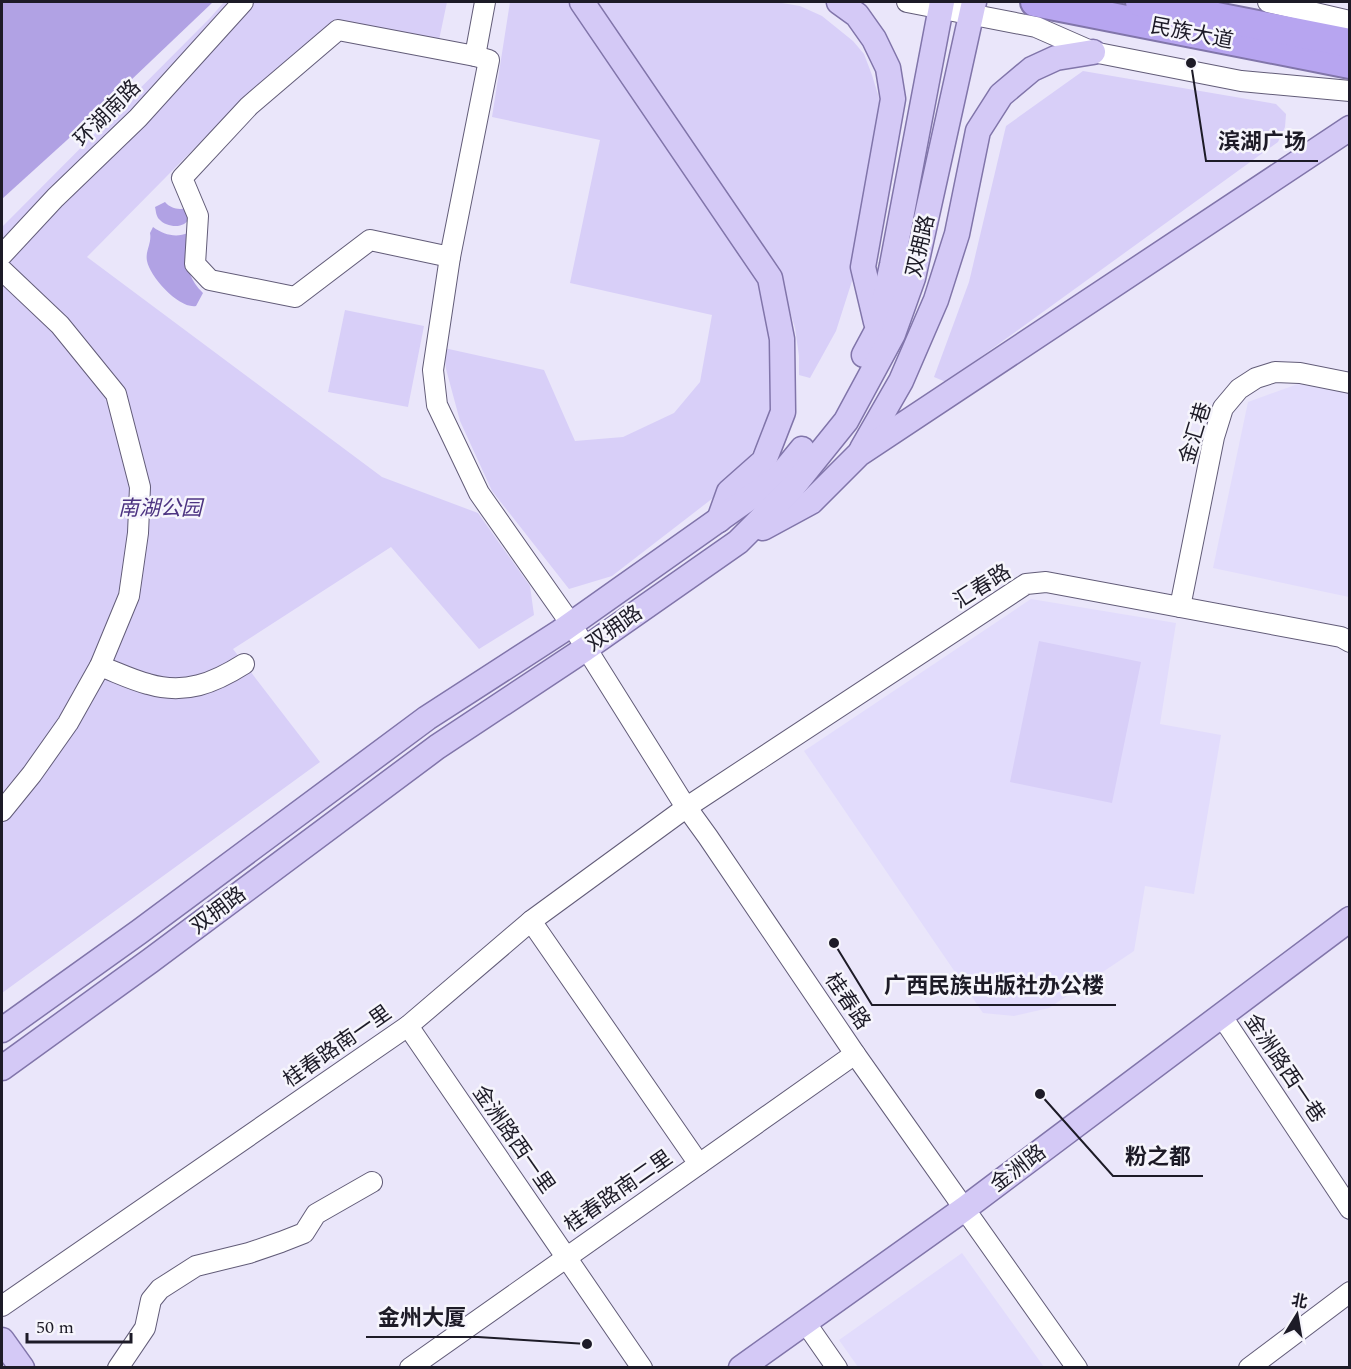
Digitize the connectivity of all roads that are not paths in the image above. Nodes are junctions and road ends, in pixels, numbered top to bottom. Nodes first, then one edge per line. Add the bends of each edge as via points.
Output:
1 (243, 2) edge
2 (485, 2) edge
3 (582, 2) edge
4 (839, 2) edge
5 (907, 2) edge
6 (1035, 2) edge
7 (1140, 2) edge
8 (1268, 2) edge
9 (941, 5) edge
10 (972, 8) edge
11 (1350, 21) edge
12 (1350, 43) edge
13 (1093, 52) junction
14 (475, 56) junction
15 (1350, 64) edge
16 (1350, 91) edge
17 (1350, 128) edge
18 (2, 255) edge
19 (450, 257) junction
20 (2, 270) edge
21 (878, 329) junction
22 (1350, 383) edge
23 (859, 454) junction
24 (719, 520) junction
25 (738, 542) junction
26 (1180, 606) junction
27 (571, 624) junction
28 (1350, 642) edge
29 (585, 649) junction
30 (244, 664) dead end
31 (100, 666) junction
32 (687, 807) junction
33 (2, 812) edge
34 (1350, 919) edge
35 (531, 921) junction
36 (1221, 1015) junction
37 (408, 1026) junction
38 (2, 1030) edge
39 (855, 1054) junction
40 (2, 1068) edge
41 (699, 1164) junction
42 (372, 1182) dead end
43 (964, 1209) junction
44 (1350, 1209) edge
45 (566, 1257) junction
46 (1350, 1292) edge
47 (2, 1306) edge
48 (805, 1322) junction
49 (2, 1340) edge
50 (21, 1368) edge
51 (118, 1368) edge
52 (410, 1368) edge
53 (642, 1368) edge
54 (741, 1368) edge
55 (837, 1368) edge
56 (1077, 1368) edge
57 (1249, 1368) edge

1 - 18 street, 环湖南路 via 138,118
2 - 14 street
3 - 24 main road via 770,278 782,339 783,412 764,461 729,492
4 - 21 main road via 857,15 874,39 888,68 893,99 863,267
5 - 9 street
6 - 15 highway, 民族大道
7 - 12 highway, 民族大道
8 - 11 street
9 - 10 street
9 - 21 main road, 双拥路
10 - 13 street via 1036,27
10 - 25 main road, 双拥路 via 913,278 893,334 846,421 792,488
13 - 16 street via 1241,81
13 - 23 main road via 1056,58 1032,69 1001,95 978,130 957,234 936,300 900,381
14 - 19 street, 桂春路 via 489,60
14 - 19 street via 338,30 249,106 182,178 198,216 195,264 210,280 295,297 370,240
17 - 23 main road
19 - 27 street, 桂春路 via 433,370 437,405 479,493
20 - 31 street via 60,325 116,394 140,487 129,596
21 - 24 main road, 双拥路 via 833,412 779,477
22 - 26 street, 金汇巷 via 1275,372 1239,389 1223,408
23 - 25 main road via 811,502
24 - 27 main road, 双拥路
25 - 29 main road, 双拥路
26 - 28 street, 汇春路 via 1341,637
26 - 32 street, 汇春路 via 1046,582 1026,584
27 - 29 street, 桂春路
27 - 38 main road, 双拥路 via 427,718
29 - 32 street, 桂春路
29 - 40 main road, 双拥路 via 437,747
30 - 31 street via 206,684 177,689 148,685
31 - 33 street via 68,723
32 - 35 street, 桂春路南一里
32 - 39 street, 桂春路
34 - 36 main road, 金洲路
35 - 37 street, 桂春路南一里
35 - 41 street
36 - 43 main road, 金洲路
36 - 44 street, 金洲路西一巷
37 - 45 street, 金洲路西一里
37 - 47 street, 桂春路南一里
39 - 41 street, 桂春路南二里
39 - 43 street, 桂春路
41 - 45 street, 桂春路南二里
42 - 51 street via 316,1214 304,1233 249,1253 196,1266 160,1289 151,1300 146,1328
43 - 48 main road, 金洲路
43 - 56 street, 桂春路
45 - 52 street, 桂春路南二里
45 - 53 street, 金洲路西一里
46 - 57 street
48 - 54 main road, 金洲路
48 - 55 street
49 - 50 main road

